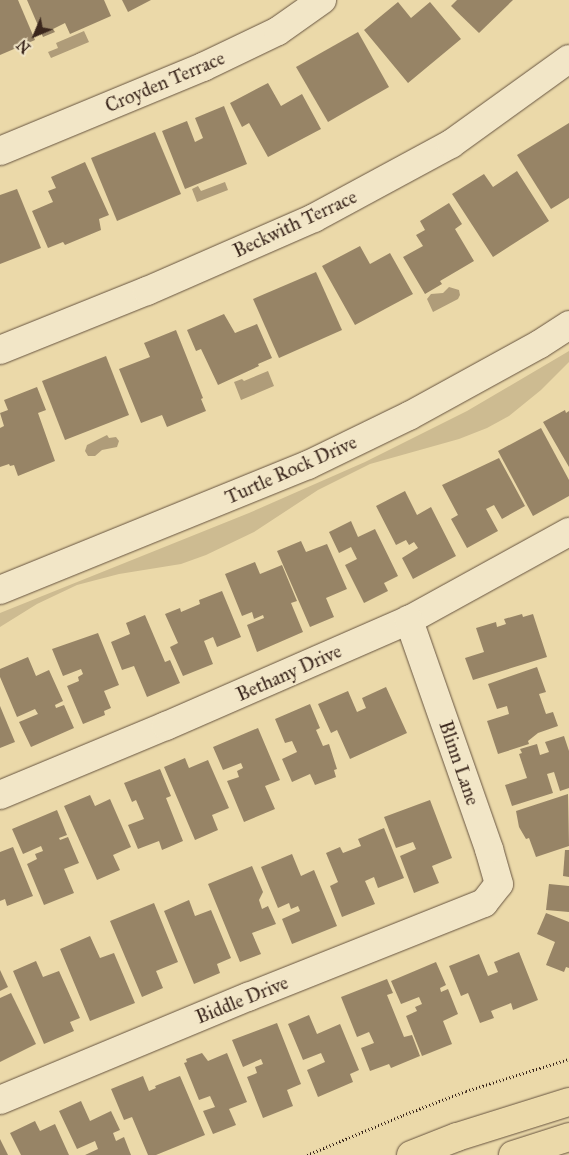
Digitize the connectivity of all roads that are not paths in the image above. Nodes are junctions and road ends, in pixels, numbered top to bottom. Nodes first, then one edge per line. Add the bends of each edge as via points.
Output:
1 (322, 0) edge
2 (569, 59) edge
3 (0, 151) edge
4 (569, 325) edge
5 (0, 350) edge
6 (569, 532) edge
7 (0, 590) edge
8 (409, 620) junction
9 (0, 795) edge
10 (484, 903) joint
11 (0, 1100) edge
12 (569, 1102) edge
13 (569, 1136) edge
14 (411, 1155) edge
15 (513, 1155) edge

1 - 3 street, Croyden Terrace via 278,31 204,67
2 - 5 street, Beckwith Terrace via 451,144 314,218 147,291
4 - 7 street, Turtle Rock Drive via 409,416 308,465
6 - 8 street, Bethany Drive
8 - 9 street, Bethany Drive
8 - 10 street, Blinn Lane via 499,884
10 - 11 street, Biddle Drive
12 - 14 main road
13 - 15 main road

